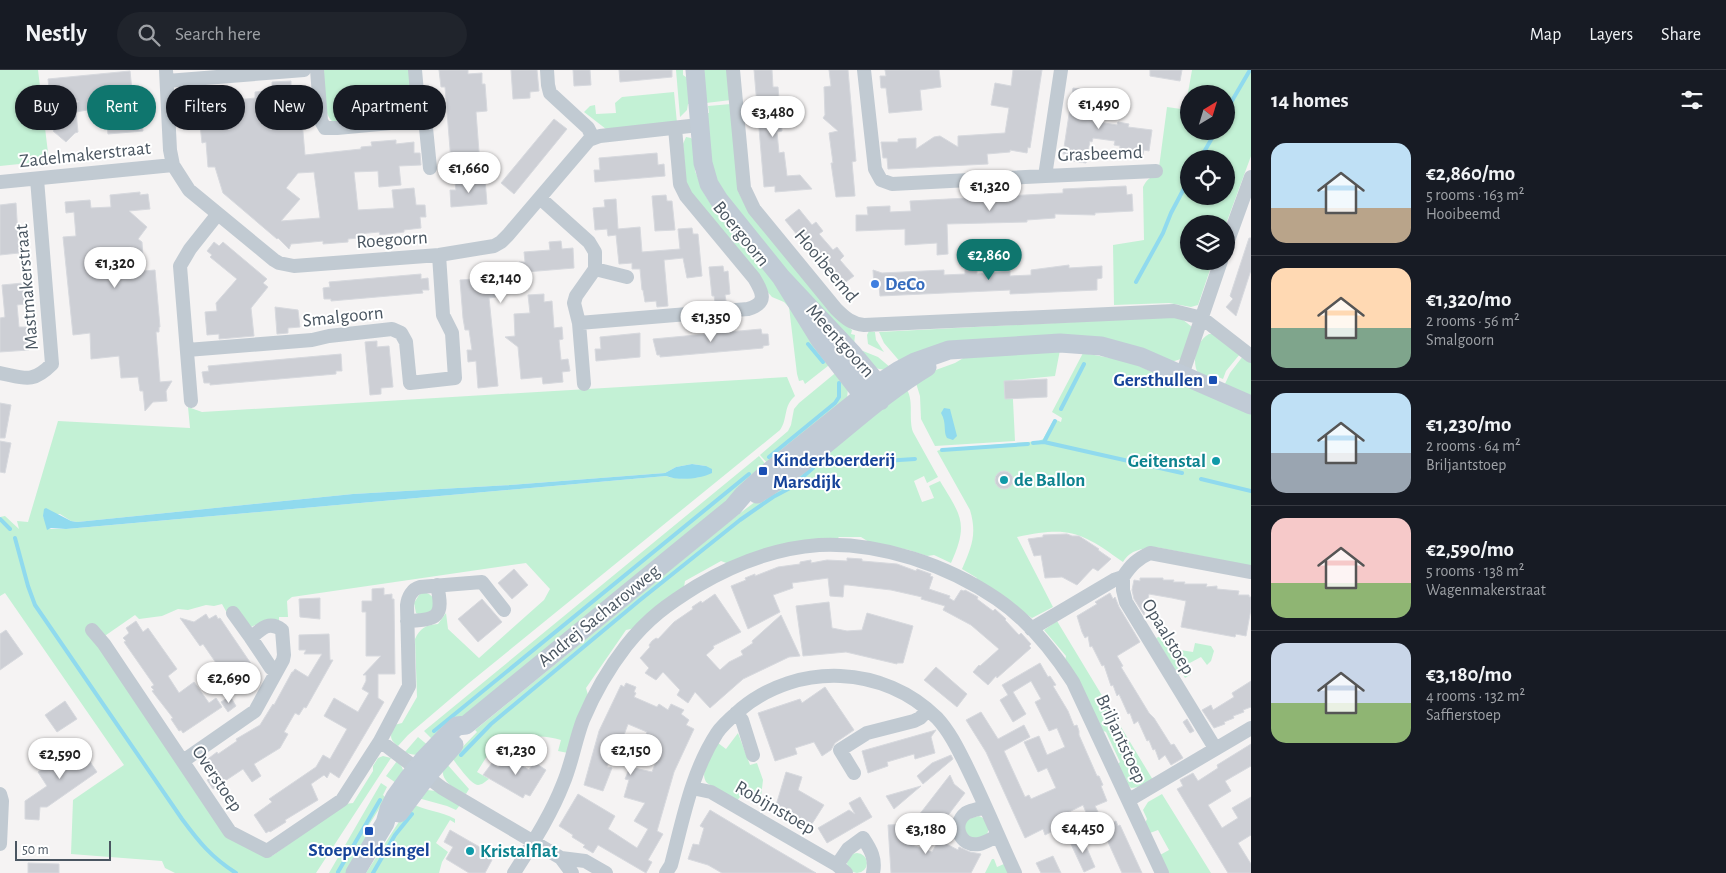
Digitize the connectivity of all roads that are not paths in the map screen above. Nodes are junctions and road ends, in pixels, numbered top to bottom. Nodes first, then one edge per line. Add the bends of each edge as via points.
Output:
1 (304, 70) edge
2 (317, 70) edge
3 (415, 70) edge
4 (547, 70) edge
5 (695, 70) edge
6 (733, 70) edge
7 (864, 70) edge
8 (1061, 70) edge
9 (167, 75) edge
10 (416, 85) edge
11 (699, 125) junction
12 (333, 128) edge
13 (675, 128) junction
14 (426, 130) edge
15 (594, 138) junction
16 (173, 165) junction
17 (430, 168) dead end
18 (1156, 171) dead end
19 (1045, 176) junction
20 (1251, 177) edge
21 (37, 179) junction
22 (0, 182) edge
23 (540, 198) junction
24 (218, 215) junction
25 (1235, 221) edge
26 (439, 255) junction
27 (595, 269) junction
28 (1218, 270) edge
29 (627, 278) dead end
30 (1202, 318) junction
31 (580, 323) junction
32 (187, 350) junction
33 (1251, 356) edge
34 (0, 373) edge
35 (1182, 374) junction
36 (584, 384) dead end
37 (874, 394) junction
38 (192, 401) dead end
39 (1251, 404) edge
40 (1251, 572) edge
41 (1123, 576) junction
42 (437, 585) junction
43 (504, 610) dead end
44 (233, 613) dead end
45 (407, 621) junction
46 (1031, 629) junction
47 (92, 630) dead end
48 (251, 638) junction
49 (276, 672) junction
50 (928, 710) junction
51 (736, 714) junction
52 (1251, 728) edge
53 (380, 741) junction
54 (1215, 748) junction
55 (753, 755) dead end
56 (183, 762) junction
57 (421, 773) junction
58 (854, 773) dead end
59 (692, 788) junction
60 (0, 794) edge
61 (1129, 800) junction
62 (985, 807) junction
63 (997, 836) junction
64 (533, 841) junction
65 (0, 844) edge
66 (561, 858) junction
67 (841, 869) edge
68 (355, 873) edge
69 (514, 873) edge
70 (572, 873) edge
71 (606, 873) edge
72 (666, 873) edge
73 (873, 873) edge
74 (1015, 873) edge
75 (1162, 873) edge

1 - 9 street
2 - 12 street via 321,122 325,128
3 - 10 street
4 - 15 street via 550,93 588,128
5 - 11 street, Meentgoorn
6 - 30 street, Hooibeemd via 748,198 836,309 853,323 1163,310
7 - 19 street, Grasbeemd via 875,169 881,180 892,184
8 - 19 street, Grasbeemd
9 - 16 street, Roegoorn
11 - 13 street
11 - 37 street, Meentgoorn via 703,163 709,184 719,200 782,278 853,354
13 - 15 street
13 - 31 street, Boergoorn via 680,184 686,196 754,278 762,294 762,302 748,309
14 - 17 street
15 - 23 street, Roegoorn via 585,144
16 - 21 street, Zadelmakerstraat
16 - 24 street, Roegoorn via 189,190
18 - 19 street, Grasbeemd
20 - 25 street
21 - 22 street, Zadelmakerstraat
21 - 34 street, Mastmakerstraat via 52,364 30,379
23 - 26 street, Roegoorn via 494,246
23 - 27 street via 589,242 595,252
24 - 26 street, Roegoorn via 274,260 286,265
24 - 32 street via 180,266
26 - 32 street, Smalgoorn via 443,315 452,332 455,378 410,383 406,342 401,333 392,329 312,340
27 - 29 street
27 - 31 street via 574,303
28 - 30 street
30 - 33 street
30 - 35 street
31 - 36 street
32 - 38 street
35 - 37 street, Andrej Sacharovweg via 1126,352 1086,344 970,348 928,356 898,371
35 - 39 street, Andrej Sacharovweg
37 - 57 street, Andrej Sacharovweg via 766,474 733,507 466,725 457,726 434,748
40 - 41 street via 1150,554 1132,563
41 - 46 street
41 - 54 street, Opaalstoep via 1126,602
42 - 43 street, Overstoep via 482,582
42 - 45 street, Overstoep via 417,588 410,594
42 - 45 street via 440,605 436,615 428,620
44 - 48 street
45 - 53 street, Overstoep via 409,686
46 - 61 street, Briljantstoep via 1060,661 1073,682
46 - 64 street, Briljantstoep via 975,585 937,568 873,549 818,545 789,549 736,566 662,608 614,662 582,721 560,792
47 - 56 street, Overstoep
48 - 49 street
48 - 49 street via 264,627 277,626 282,630 284,655
49 - 56 street via 251,715
50 - 51 street via 900,690 879,682 828,675 781,685 756,698
50 - 58 street via 914,721 867,733 840,750
50 - 62 street via 950,736
51 - 55 street via 742,720
51 - 59 street via 710,745
52 - 54 street
53 - 56 street, Overstoep via 342,800 267,851 230,832
53 - 57 street
54 - 61 street
57 - 64 street
57 - 68 street, Andrej Sacharovweg via 395,797 385,823
59 - 67 street, Robijnstoep via 711,792
59 - 72 street
60 - 65 street
61 - 75 street, Briljantstoep
62 - 63 street
62 - 63 street via 964,815 957,826 958,832 972,844
63 - 74 street
64 - 66 street
64 - 69 street, Briljantstoep
66 - 70 street
66 - 71 street via 586,860
67 - 73 street, Robijnstoep via 848,849 863,838 874,858

